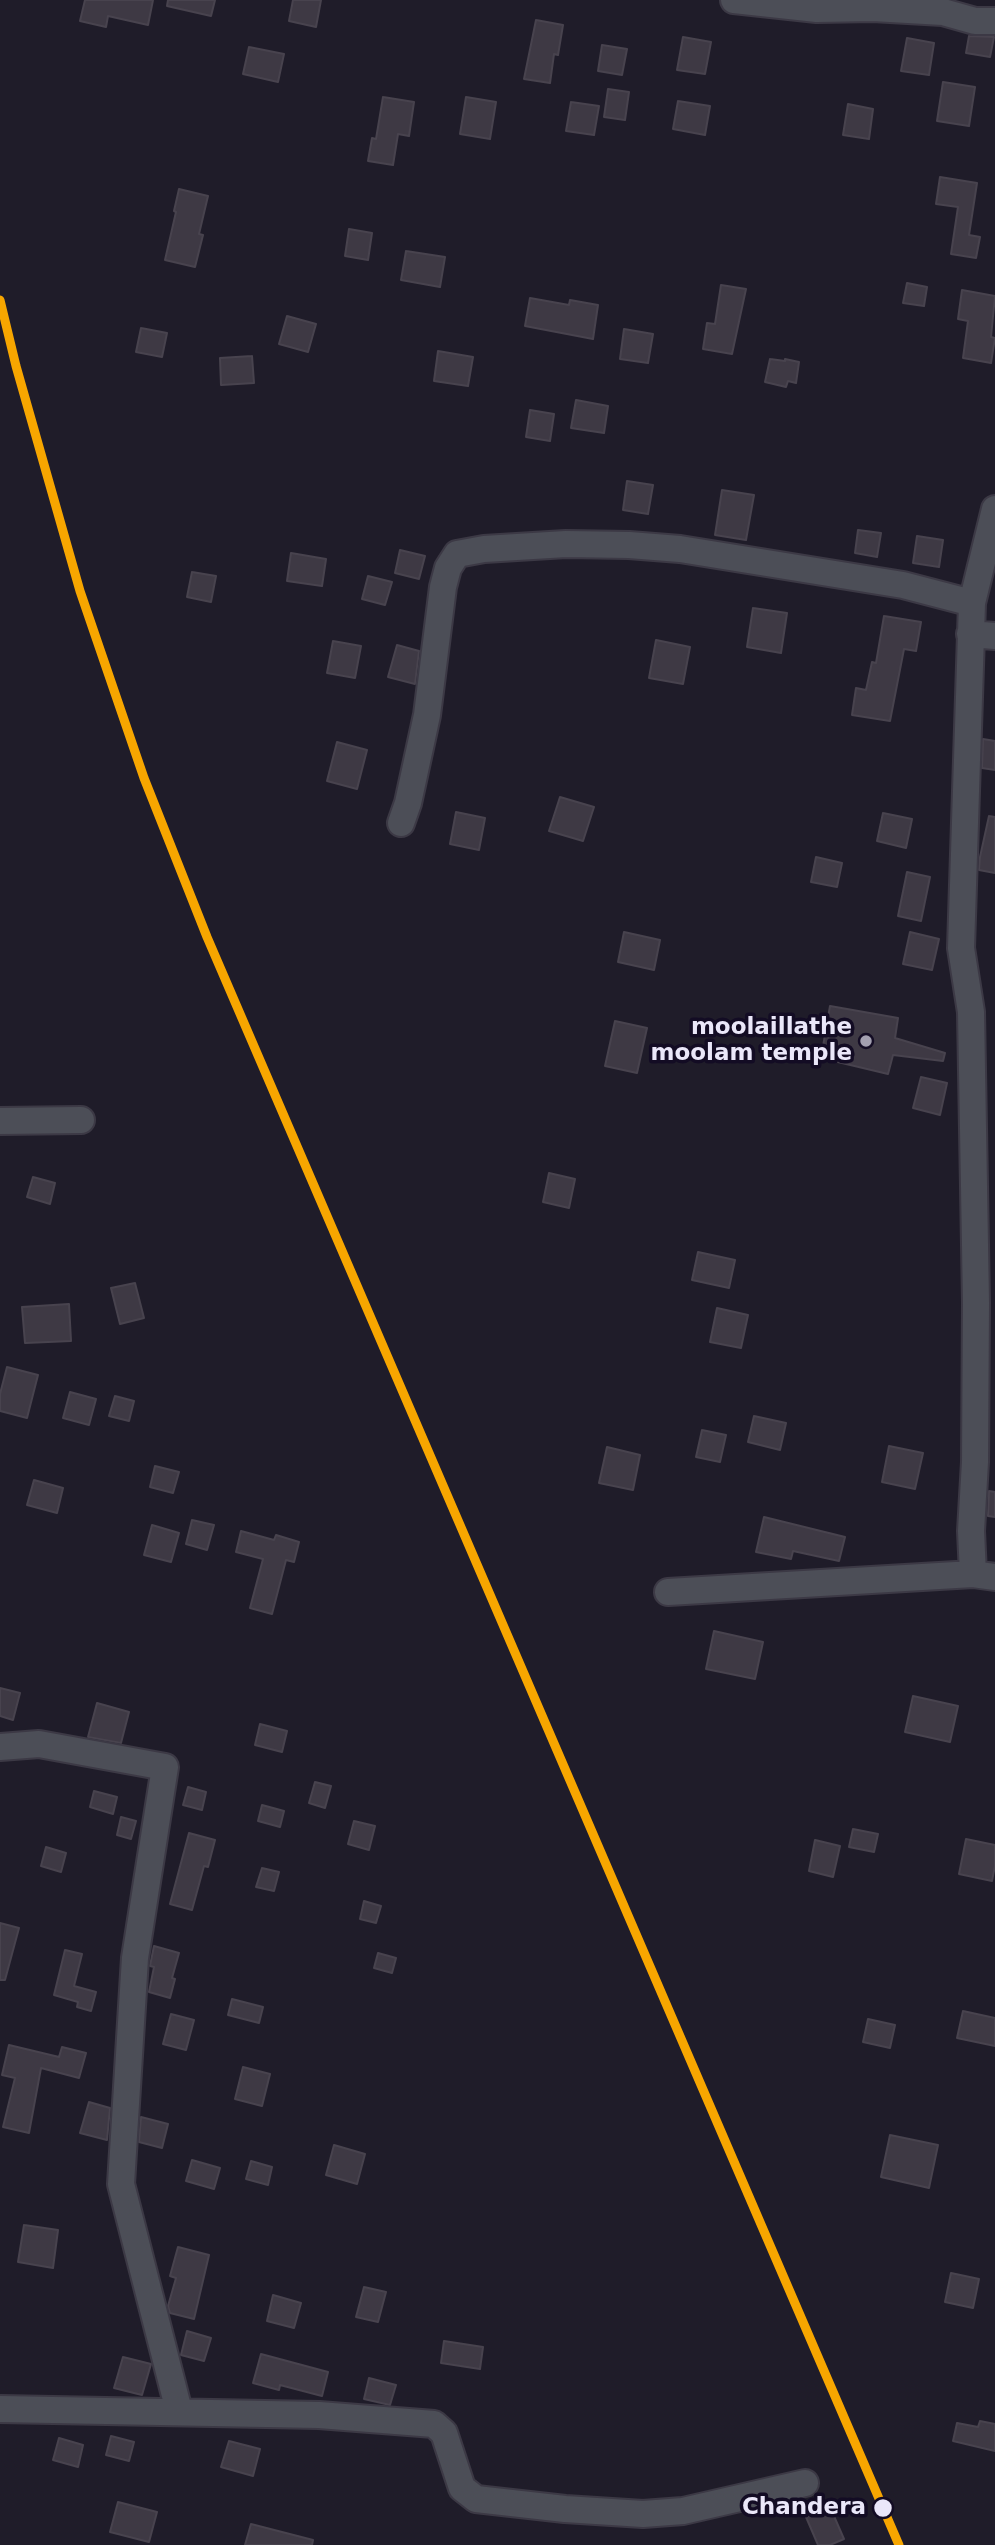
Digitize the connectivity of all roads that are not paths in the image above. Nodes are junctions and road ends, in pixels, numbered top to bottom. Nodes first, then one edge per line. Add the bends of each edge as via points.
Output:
1 (734, 0) edge
2 (995, 21) edge
3 (995, 509) edge
4 (972, 603) junction
5 (983, 635) edge
6 (401, 823) dead end
7 (81, 1120) dead end
8 (0, 1121) edge
9 (984, 1576) edge
10 (668, 1592) dead end
11 (0, 1747) edge
12 (0, 2409) edge
13 (179, 2411) junction
14 (805, 2483) dead end

1 - 2 street via 817,9 943,12
3 - 4 street
4 - 5 street
4 - 6 street via 903,585 680,549 566,544 457,554 447,568 443,587 427,715
5 - 9 street via 961,948 972,1026 976,1303 971,1531
7 - 8 street
9 - 10 street
11 - 13 street via 39,1744 165,1767 135,1958 121,2185
12 - 13 street
13 - 14 street via 434,2424 444,2433 462,2488 476,2499 643,2514 683,2511

